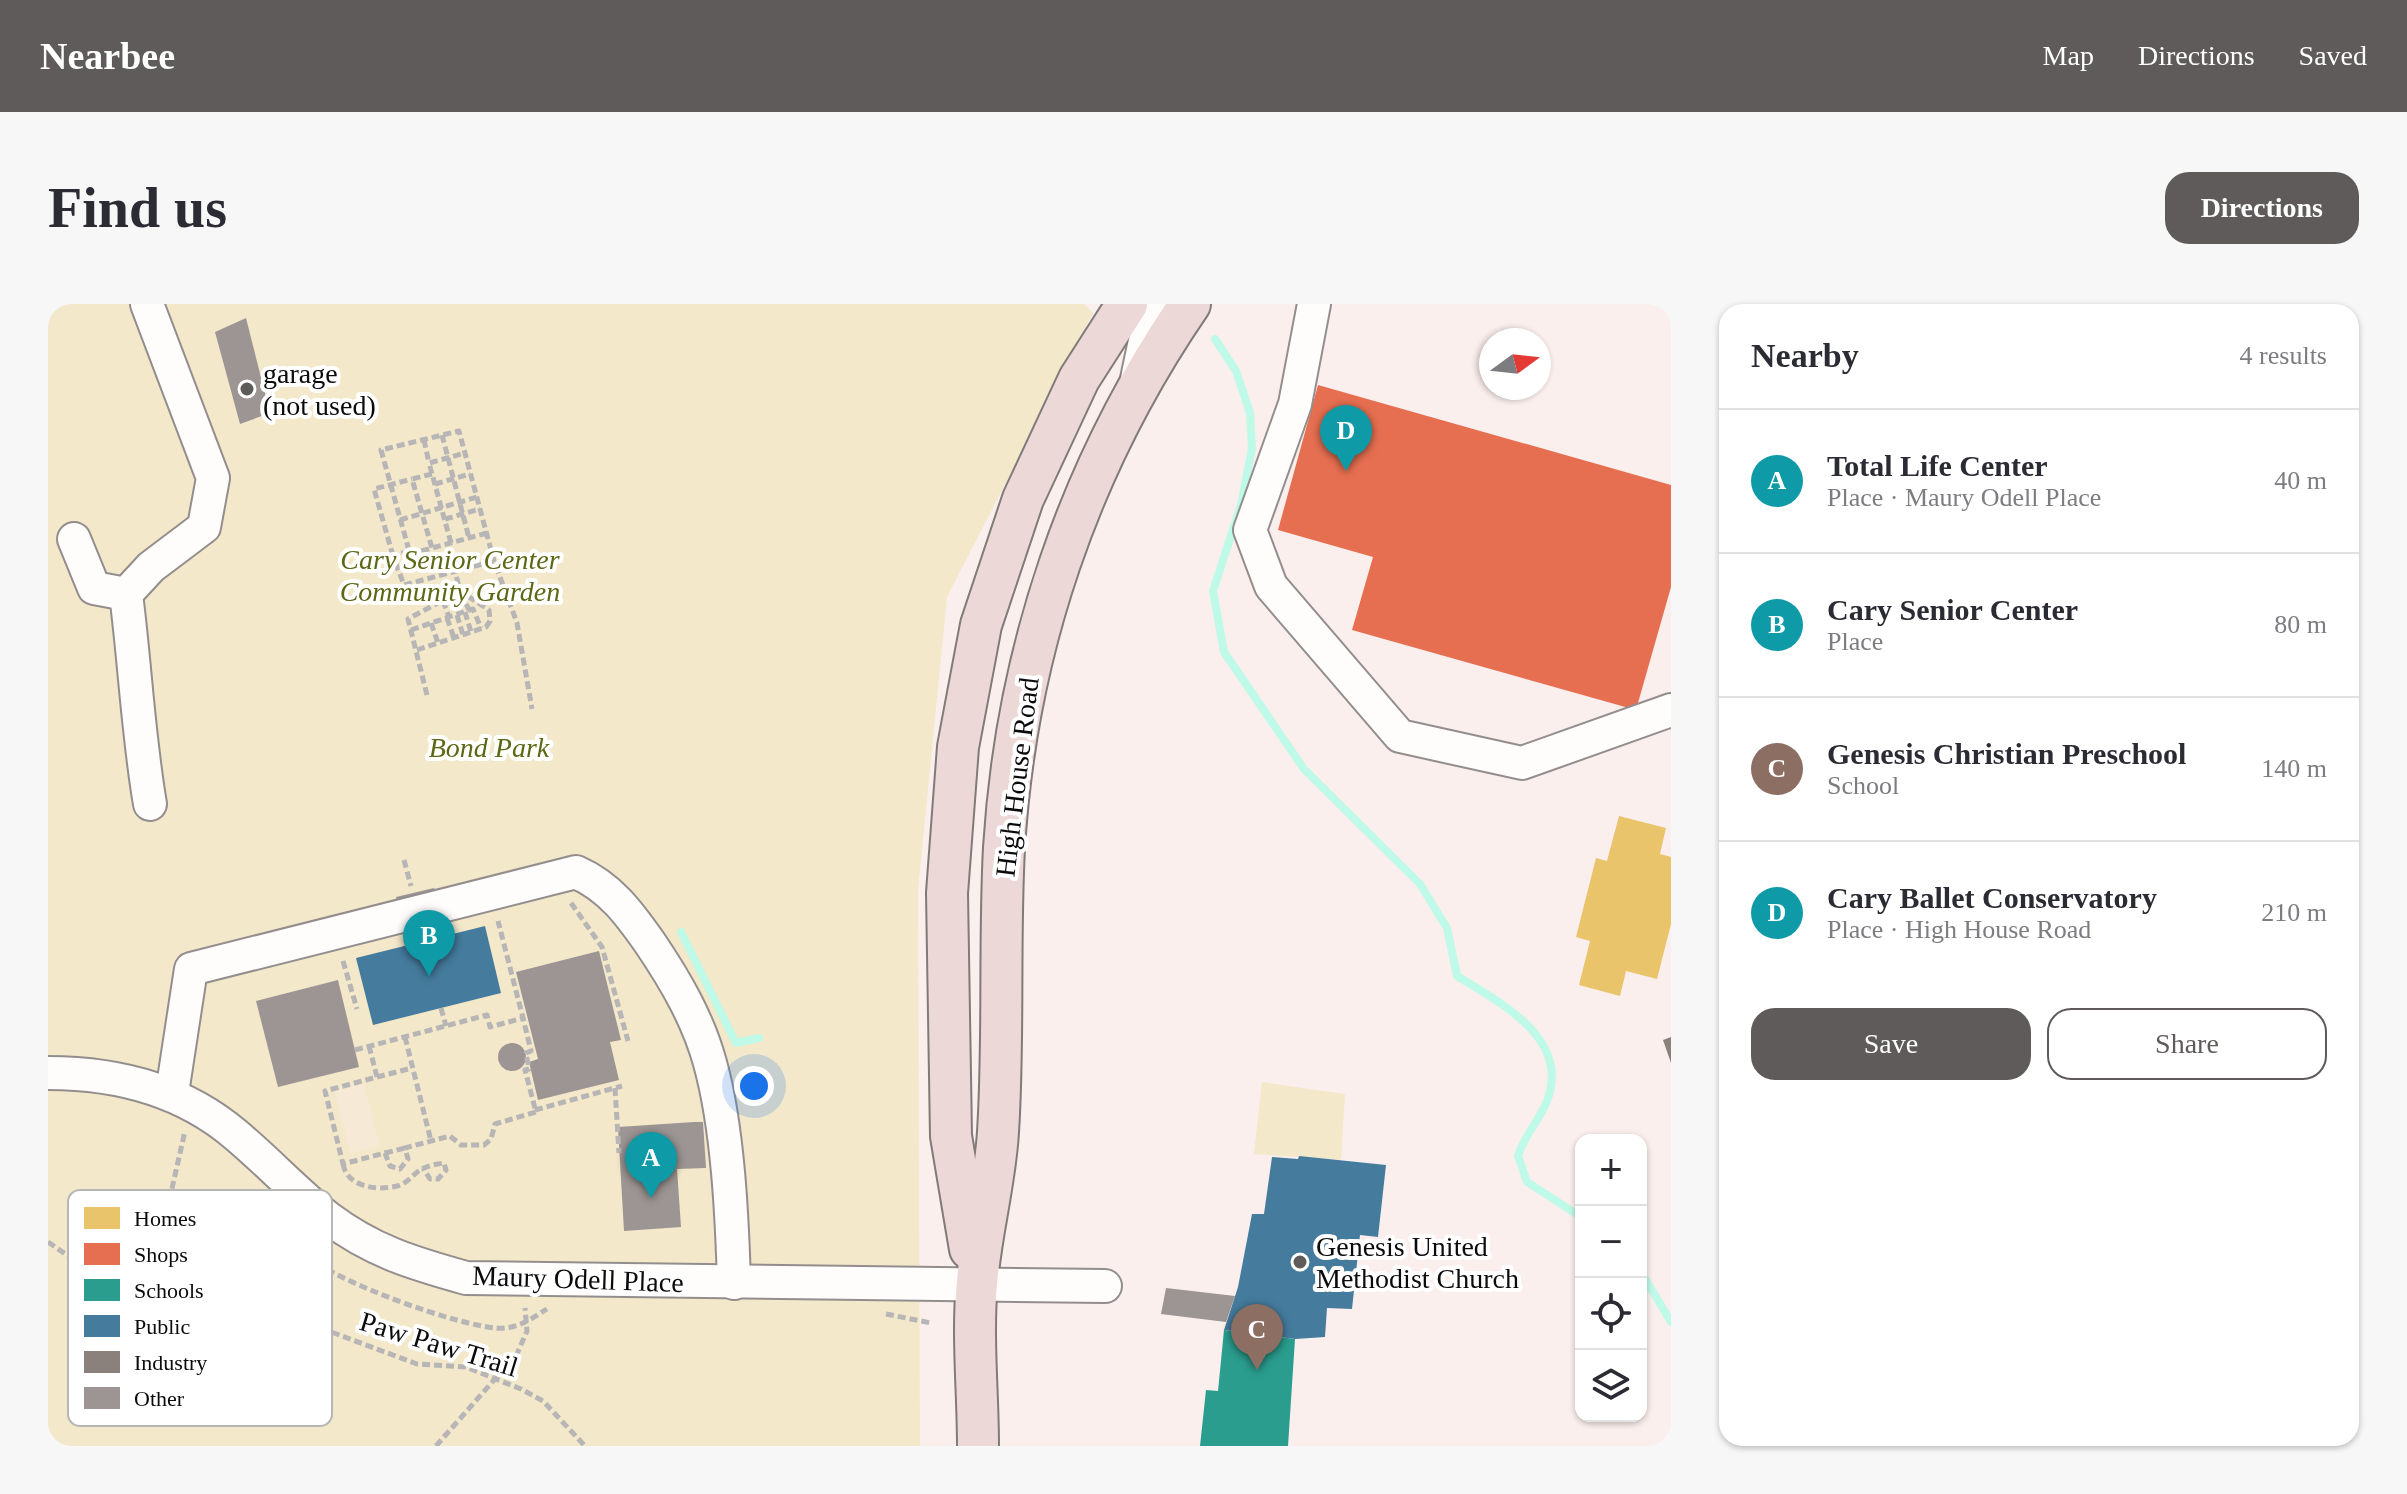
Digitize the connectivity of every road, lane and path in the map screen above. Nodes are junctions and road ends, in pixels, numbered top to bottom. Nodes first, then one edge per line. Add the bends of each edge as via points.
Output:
1 (147, 304) edge
2 (1127, 304) edge
3 (1156, 304) edge
4 (1190, 304) edge
5 (1314, 304) edge
6 (1134, 394) junction
7 (442, 435) junction
8 (424, 440) junction
9 (465, 453) junction
10 (448, 458) junction
11 (429, 463) junction
12 (432, 474) junction
13 (470, 474) junction
14 (412, 479) junction
15 (454, 479) junction
16 (435, 484) junction
17 (390, 485) junction
18 (477, 497) junction
19 (460, 502) junction
20 (442, 507) junction
21 (480, 509) junction
22 (422, 513) junction
23 (463, 513) junction
24 (445, 519) junction
25 (400, 520) junction
26 (487, 533) junction
27 (469, 538) junction
28 (74, 539) dead end
29 (451, 543) junction
30 (432, 548) junction
31 (409, 551) junction
32 (393, 556) junction
33 (494, 561) junction
34 (455, 571) junction
35 (460, 591) junction
36 (126, 594) junction
37 (443, 601) junction
38 (467, 611) junction
39 (457, 615) junction
40 (448, 618) junction
41 (431, 623) junction
42 (481, 628) junction
43 (411, 630) junction
44 (471, 632) junction
45 (463, 635) junction
46 (454, 638) junction
47 (438, 643) junction
48 (417, 650) junction
49 (427, 695) dead end
50 (532, 709) dead end
51 (1671, 710) edge
52 (150, 804) dead end
53 (404, 860) dead end
54 (571, 885) junction
55 (412, 893) dead end
56 (500, 914) dead end
57 (339, 948) dead end
58 (441, 1008) dead end
59 (357, 1009) dead end
60 (523, 1018) junction
61 (446, 1026) junction
62 (404, 1037) junction
63 (628, 1041) dead end
64 (369, 1046) junction
65 (355, 1050) dead end
66 (412, 1068) junction
67 (48, 1073) edge
68 (377, 1077) junction
69 (622, 1086) dead end
70 (615, 1088) junction
71 (172, 1093) junction
72 (535, 1110) junction
73 (187, 1121) dead end
74 (431, 1141) junction
75 (405, 1148) junction
76 (385, 1153) junction
77 (619, 1153) dead end
78 (343, 1164) junction
79 (423, 1168) junction
80 (172, 1190) edge
81 (297, 1190) edge
82 (332, 1219) edge
83 (48, 1242) edge
84 (68, 1256) edge
85 (527, 1281) junction
86 (734, 1283) junction
87 (976, 1284) junction
88 (1105, 1286) dead end
89 (332, 1332) edge
90 (495, 1380) junction
91 (436, 1446) edge
92 (585, 1446) edge
93 (978, 1446) edge

1 - 36 street via 213,478 204,527 151,567
2 - 87 main road, High House Road via 1079,379 1023,499 981,625 958,747 947,893 951,1136
3 - 6 street
4 - 6 main road, High House Road
5 - 51 street via 1295,404 1250,530 1271,586 1400,736 1522,763
6 - 87 main road, High House Road via 1096,467 1052,579 1023,694 1005,844 998,1135
7 - 8 path
7 - 9 path via 459,431
7 - 10 path
8 - 11 path
8 - 17 path via 381,450
9 - 10 path
9 - 13 path
10 - 11 path
10 - 15 path
11 - 12 path
12 - 14 path
12 - 16 path
13 - 15 path
13 - 18 path
14 - 17 path
14 - 22 path
15 - 16 path
15 - 19 path
16 - 20 path
17 - 25 path
17 - 32 path via 374,489
18 - 19 path
18 - 21 path
19 - 20 path
19 - 23 path
20 - 22 path
20 - 24 path
21 - 23 path
21 - 26 path
22 - 25 path
22 - 30 path
23 - 24 path
23 - 27 path
24 - 29 path
25 - 31 path
26 - 27 path
26 - 33 path
27 - 29 path
28 - 36 street via 94,588
29 - 30 path
30 - 31 path
31 - 32 path
32 - 34 path via 404,585
33 - 34 path
33 - 50 path via 517,623
34 - 35 path
35 - 37 path
35 - 38 path
35 - 42 path via 489,610 490,621
36 - 52 street
37 - 40 path
37 - 43 path via 408,619
38 - 39 path
38 - 42 path via 473,609
38 - 44 path
39 - 40 path
39 - 45 path
40 - 41 path
40 - 46 path
41 - 43 path
41 - 47 path
42 - 44 path
43 - 48 path
44 - 45 path
45 - 46 path
46 - 47 path
47 - 48 path
48 - 49 path
53 - 55 path
54 - 63 path via 602,947
54 - 71 street via 191,969
54 - 86 street via 608,890 633,918 685,998 709,1060 732,1220
56 - 60 path via 496,911
57 - 59 path
58 - 61 path
60 - 61 path via 490,1027 487,1015
60 - 72 path via 531,1051 526,1053 525,1070
61 - 62 path
62 - 64 path
62 - 66 path
64 - 65 path
64 - 68 path
66 - 68 path
66 - 74 path
67 - 71 street, Maury Odell Place via 95,1073
68 - 78 path via 325,1091
69 - 70 path
70 - 72 path
70 - 77 path
71 - 81 street, Maury Odell Place via 233,1133
72 - 74 path via 495,1124 484,1145 461,1145 450,1136
73 - 80 path
74 - 75 path
75 - 76 path
75 - 76 path via 408,1159 400,1169 390,1166
76 - 78 path
78 - 79 path via 353,1182 379,1186 400,1185
79 - 79 path via 444,1163 446,1170 430,1179
82 - 85 street, Maury Odell Place via 394,1258 466,1278
83 - 84 path, Paw Paw Trail
85 - 86 street, Maury Odell Place
85 - 90 path via 527,1331 517,1354
86 - 87 street, Maury Odell Place
87 - 88 street, Maury Odell Place
87 - 93 main road, High House Road
89 - 90 path, Paw Paw Trail via 417,1364 466,1367
90 - 91 path
90 - 92 path, Paw Paw Trail via 543,1401

